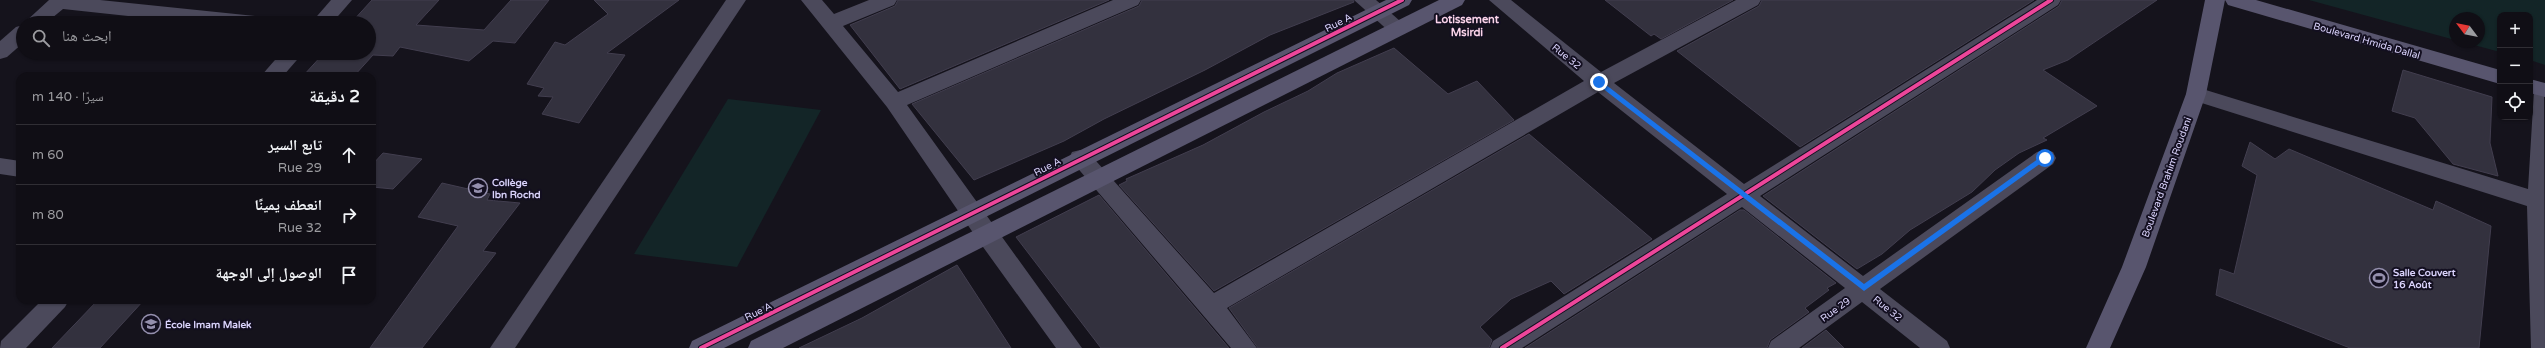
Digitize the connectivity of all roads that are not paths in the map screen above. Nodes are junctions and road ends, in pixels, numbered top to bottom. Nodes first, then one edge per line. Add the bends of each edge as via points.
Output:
1 (342, 0) edge
2 (736, 0) edge
3 (811, 0) edge
4 (888, 0) edge
5 (1131, 0) edge
6 (1402, 0) edge
7 (1455, 0) edge
8 (1499, 0) edge
9 (1751, 0) edge
10 (2051, 0) edge
11 (2216, 0) edge
12 (2235, 0) edge
13 (59, 1) edge
14 (1371, 6) edge
15 (42, 16) edge
16 (193, 16) edge
17 (327, 16) edge
18 (831, 23) junction
19 (1398, 28) junction
20 (16, 38) edge
21 (0, 52) edge
22 (286, 60) edge
23 (275, 72) edge
24 (2497, 76) edge
25 (1599, 82) junction
26 (2540, 89) edge
27 (2196, 94) junction
28 (894, 102) junction
29 (1080, 158) junction
30 (2045, 158) dead end
31 (0, 166) edge
32 (16, 168) edge
33 (1098, 177) junction
34 (1744, 195) junction
35 (2542, 203) edge
36 (973, 214) junction
37 (986, 234) junction
38 (1864, 288) junction
39 (53, 304) edge
40 (1211, 306) junction
41 (10, 348) edge
42 (502, 348) edge
43 (701, 348) edge
44 (760, 348) edge
45 (1070, 348) edge
46 (1245, 348) edge
47 (1502, 348) edge
48 (1780, 348) edge
49 (1938, 348) edge
50 (2098, 348) edge
51 (2543, 348) edge

1 - 17 street
2 - 42 street
3 - 18 street
4 - 18 street
5 - 28 street
6 - 14 street, Rue A
7 - 19 street
8 - 25 street, Rue 32
9 - 25 street
10 - 34 street
11 - 27 street, Boulevard Brahim Roudani
12 - 24 street, Boulevard Hmida Dallal
13 - 15 street
13 - 16 street
14 - 19 street
14 - 29 street, Rue A
18 - 28 street
19 - 33 street
20 - 21 street
22 - 23 street
25 - 34 street, Rue 32
25 - 40 street
26 - 35 street
27 - 35 street
27 - 50 street, Boulevard Brahim Roudani via 2134,267
28 - 36 street
29 - 33 street
29 - 36 street, Rue A
30 - 38 street, Rue 29
31 - 32 street
33 - 37 street
33 - 40 street
34 - 38 street, Rue 32
34 - 47 street
35 - 51 street
36 - 37 street
36 - 43 street, Rue A
37 - 44 street
37 - 45 street
38 - 48 street, Rue 29
38 - 49 street, Rue 32
39 - 41 street
40 - 46 street

